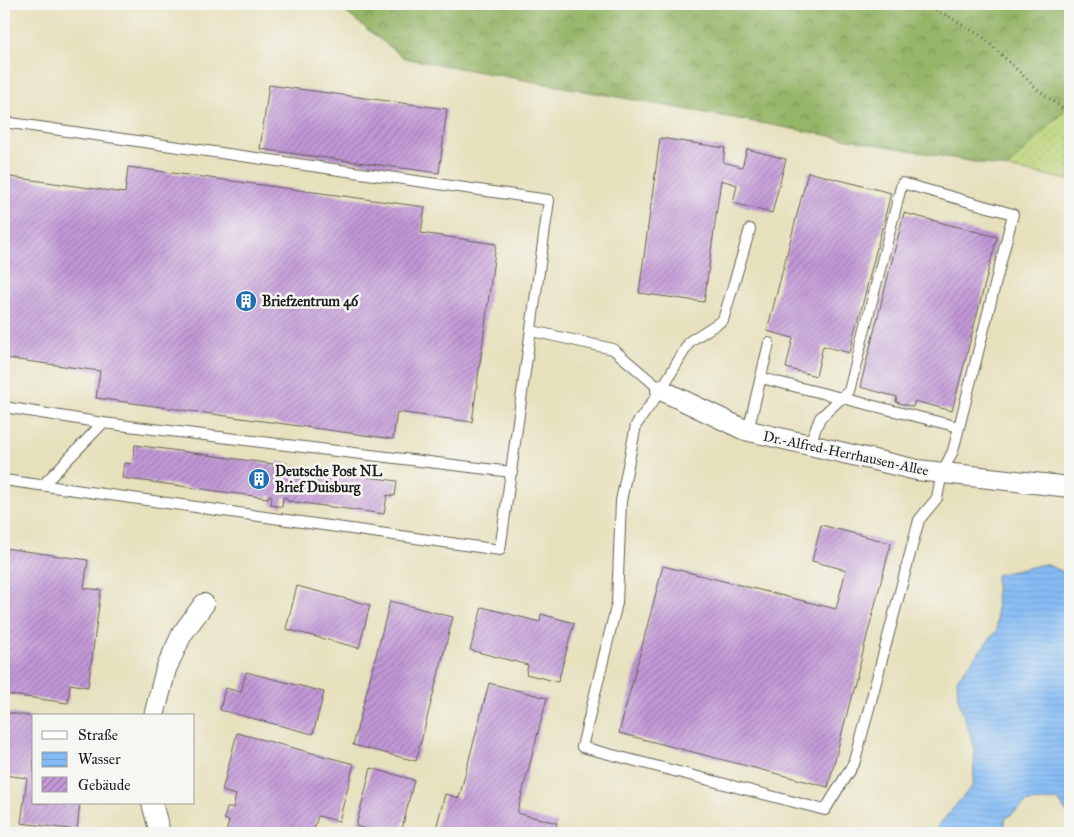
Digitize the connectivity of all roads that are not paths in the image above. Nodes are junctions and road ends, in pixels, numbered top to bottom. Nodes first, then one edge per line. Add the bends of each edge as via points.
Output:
1 (4, 122) edge
2 (750, 229) dead end
3 (532, 331) junction
4 (769, 342) dead end
5 (761, 378) junction
6 (661, 390) junction
7 (841, 398) junction
8 (4, 408) edge
9 (103, 423) junction
10 (959, 427) junction
11 (748, 431) junction
12 (809, 445) junction
13 (512, 472) junction
14 (942, 473) junction
15 (4, 480) edge
16 (43, 485) junction
17 (1070, 487) edge
18 (204, 604) dead end
19 (155, 714) edge
20 (152, 804) edge
21 (160, 833) edge

1 - 3 lane via 549,200
2 - 6 lane via 723,320 690,340
3 - 6 lane via 613,349
3 - 13 lane
4 - 5 lane
5 - 7 lane
5 - 11 lane
6 - 11 street, Dr.-Alfred-Herrhausen-Allee
6 - 14 lane via 636,425 621,501 617,603 582,747 824,810 855,761 919,520 937,498
7 - 10 lane
7 - 10 lane via 848,391 902,183 1013,214
7 - 12 lane via 820,418
8 - 9 lane
9 - 13 lane
9 - 16 lane
10 - 14 lane via 953,451
11 - 12 street, Dr.-Alfred-Herrhausen-Allee
12 - 14 street, Dr.-Alfred-Herrhausen-Allee
13 - 16 lane via 500,550
14 - 17 street, Dr.-Alfred-Herrhausen-Allee
15 - 16 lane
18 - 19 street via 182,634 166,669
20 - 21 street

